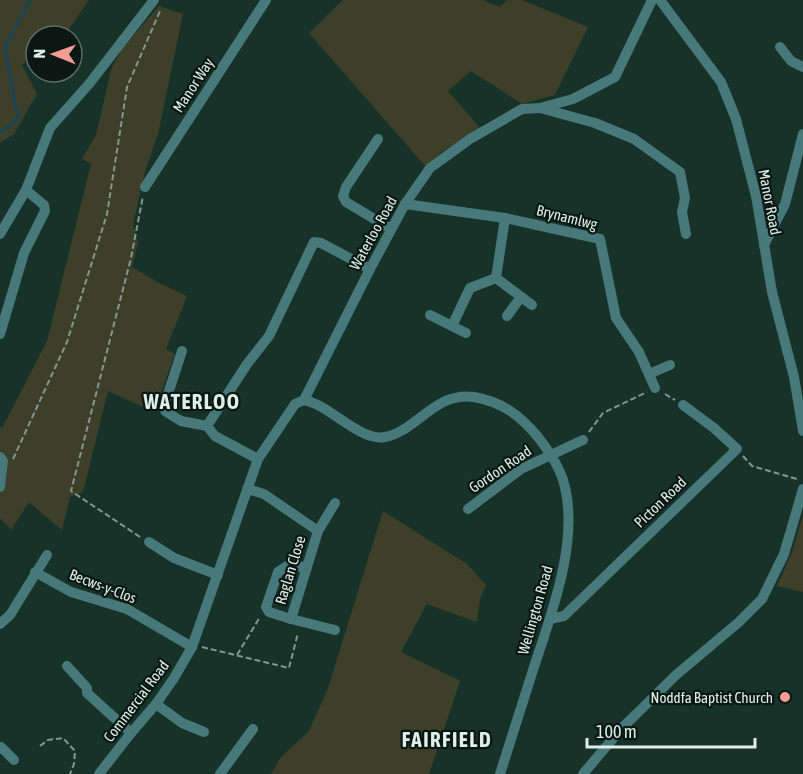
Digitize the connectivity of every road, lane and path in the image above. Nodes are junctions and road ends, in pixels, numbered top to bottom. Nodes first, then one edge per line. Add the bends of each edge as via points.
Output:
1 (154, 0) edge
2 (266, 0) edge
3 (652, 0) edge
4 (660, 0) edge
5 (160, 11) dead end
6 (780, 46) dead end
7 (803, 67) edge
8 (540, 108) junction
9 (803, 134) edge
10 (378, 139) dead end
11 (145, 187) joint
12 (26, 190) junction
13 (405, 204) junction
14 (506, 218) junction
15 (391, 230) junction
16 (0, 234) edge
17 (686, 234) dead end
18 (764, 245) junction
19 (370, 270) junction
20 (496, 278) junction
21 (520, 297) junction
22 (532, 305) dead end
23 (430, 315) dead end
24 (507, 316) dead end
25 (452, 326) junction
26 (466, 333) dead end
27 (0, 334) edge
28 (182, 351) dead end
29 (670, 365) dead end
30 (649, 374) junction
31 (655, 388) junction
32 (304, 400) junction
33 (683, 405) joint
34 (207, 426) junction
35 (803, 431) edge
36 (583, 440) joint
37 (737, 449) junction
38 (551, 454) junction
39 (0, 457) edge
40 (258, 459) junction
41 (10, 467) dead end
42 (803, 480) edge
43 (0, 487) edge
44 (247, 489) junction
45 (803, 489) edge
46 (335, 503) dead end
47 (468, 509) dead end
48 (318, 531) junction
49 (148, 542) joint
50 (47, 555) dead end
51 (306, 567) junction
52 (35, 572) junction
53 (218, 575) junction
54 (266, 607) junction
55 (550, 619) junction
56 (296, 620) junction
57 (0, 624) edge
58 (335, 630) dead end
59 (192, 647) junction
60 (237, 655) junction
61 (67, 666) dead end
62 (156, 704) junction
63 (253, 729) dead end
64 (204, 732) dead end
65 (131, 733) junction
66 (1, 747) edge
67 (40, 747) dead end
68 (14, 760) dead end
69 (70, 774) edge
70 (99, 774) edge
71 (220, 774) edge
72 (500, 774) edge
73 (583, 774) edge

1 - 12 street via 50,128
2 - 11 street, Manor Way
3 - 8 street, Waterloo Road via 615,77 573,99
4 - 18 street, Manor Road via 721,82 736,119
5 - 41 path via 127,87 107,214 67,342
6 - 7 street
8 - 13 street, Waterloo Road via 522,109 470,139 430,168
8 - 17 street via 634,139 680,172
9 - 18 street via 785,204
10 - 15 street via 343,196 346,202
11 - 49 path via 131,258 71,491
12 - 16 street
12 - 27 street via 44,205 45,211 24,253
13 - 14 street, Brynamlwg
13 - 15 street, Waterloo Road
14 - 20 street
14 - 30 street, Brynamlwg via 600,239 616,318
15 - 19 street, Waterloo Road
18 - 35 street, Manor Road
19 - 32 street, Waterloo Road
19 - 34 street via 314,242 269,336
20 - 21 street
20 - 25 street via 470,288
21 - 22 street
21 - 24 street
23 - 25 street
25 - 26 street
28 - 34 street via 165,411 181,421
29 - 30 street
30 - 31 street, Brynamlwg
31 - 33 path
31 - 36 path via 603,413
32 - 38 street, Wellington Road via 315,402 368,435 384,438 449,399 471,397 496,402 518,416
32 - 40 street, Waterloo Road via 295,404
33 - 37 street
34 - 40 street via 215,436
36 - 38 street, Gordon Road
37 - 42 path via 752,466
37 - 55 street, Picton Road via 564,616
38 - 47 street, Gordon Road via 521,470
38 - 55 street, Wellington Road via 563,481 568,516 563,569
39 - 43 street
40 - 44 street, Waterloo Road
44 - 48 street, Raglan Close via 264,494
44 - 53 street, Waterloo Road
45 - 73 street via 784,554 762,599 676,675 621,729
46 - 48 street
48 - 51 street, Raglan Close
49 - 53 street via 174,558
50 - 52 street
51 - 54 street via 287,566 278,572
51 - 56 street, Raglan Close
52 - 57 street via 10,615
52 - 59 street, Becws-y-Clos via 72,592 127,609
53 - 59 street, Commercial Road
54 - 56 street via 269,612
54 - 60 path
55 - 72 street, Wellington Road
56 - 58 street, Raglan Close
56 - 60 path via 289,668
59 - 60 path
59 - 62 street, Commercial Road
61 - 65 street via 87,693
62 - 64 street via 182,723
62 - 65 street, Commercial Road
63 - 71 street
65 - 70 street, Commercial Road
66 - 68 street
67 - 69 path via 48,740 63,738 75,751

